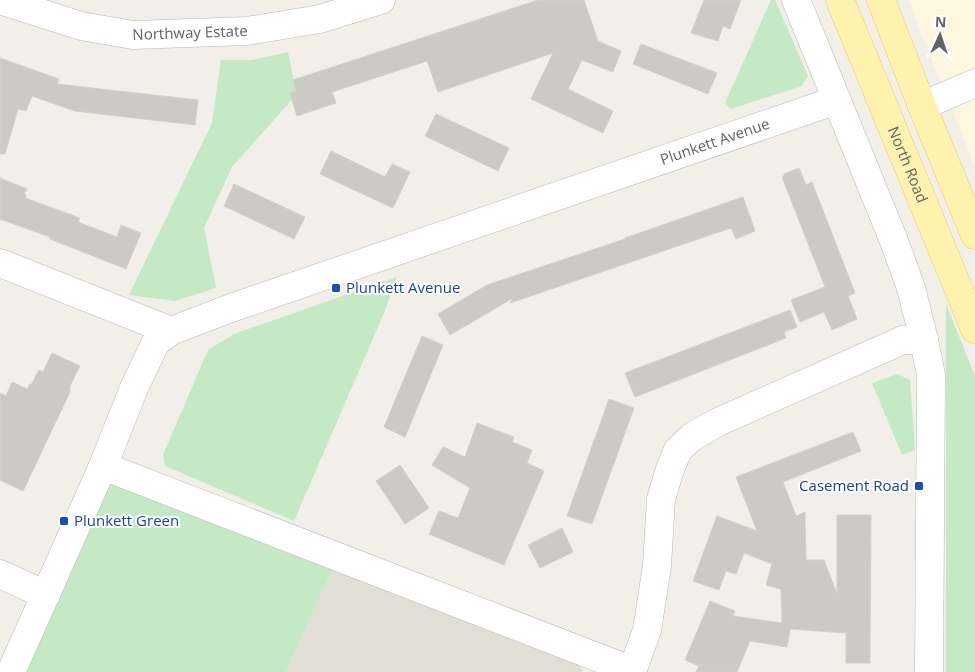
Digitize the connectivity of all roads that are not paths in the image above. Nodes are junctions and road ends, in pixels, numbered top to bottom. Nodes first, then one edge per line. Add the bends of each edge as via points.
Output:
1 (0, 0) edge
2 (381, 0) edge
3 (796, 0) edge
4 (840, 0) edge
5 (881, 0) edge
6 (975, 83) edge
7 (837, 100) junction
8 (922, 106) junction
9 (975, 235) edge
10 (0, 263) edge
11 (975, 329) edge
12 (171, 331) junction
13 (924, 340) junction
14 (103, 466) junction
15 (0, 574) edge
16 (46, 595) junction
17 (633, 671) edge
18 (11, 672) edge
19 (929, 672) edge

1 - 2 street, Northway Estate via 81,26 133,35 247,31 320,18
3 - 7 street
4 - 11 main road, North Road
5 - 8 main road
6 - 8 street
7 - 12 street, Plunkett Avenue
7 - 13 street via 894,241 911,288
8 - 9 main road
10 - 12 street
12 - 14 street via 156,342
13 - 17 street via 903,340 718,422 692,437 678,450 660,499 657,566 648,630
13 - 19 street via 930,375
14 - 16 street
14 - 17 street
15 - 16 street
16 - 18 street

